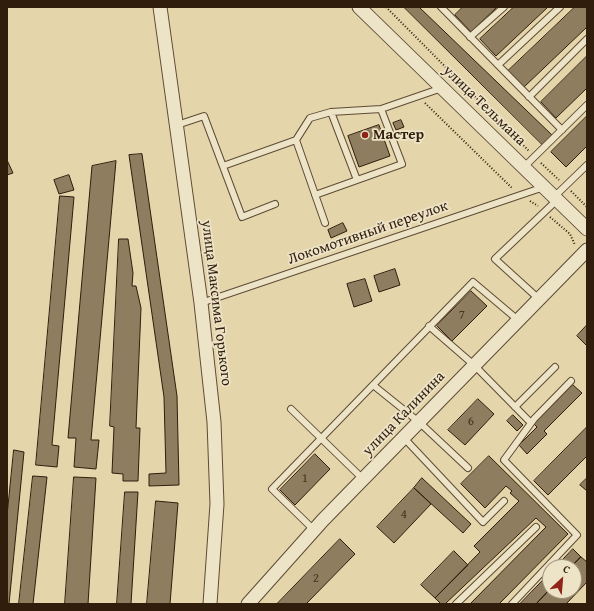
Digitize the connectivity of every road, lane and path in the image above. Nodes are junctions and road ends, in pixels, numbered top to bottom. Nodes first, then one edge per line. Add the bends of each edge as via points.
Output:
1 (160, 7) edge
2 (359, 7) edge
3 (386, 7) edge
4 (504, 7) edge
5 (560, 7) edge
6 (444, 8) edge
7 (470, 37) junction
8 (587, 39) edge
9 (498, 65) junction
10 (442, 88) junction
11 (418, 96) junction
12 (529, 97) junction
13 (587, 105) edge
14 (381, 109) junction
15 (331, 112) junction
16 (177, 125) junction
17 (562, 130) junction
18 (296, 140) junction
19 (534, 157) junction
20 (587, 165) edge
21 (223, 166) junction
22 (524, 167) junction
23 (357, 180) junction
24 (566, 186) junction
25 (544, 187) junction
26 (316, 195) junction
27 (522, 195) junction
28 (556, 198) junction
29 (275, 204) dead end
30 (587, 207) edge
31 (544, 212) junction
32 (325, 223) dead end
33 (587, 229) edge
34 (584, 252) edge
35 (539, 299) junction
36 (201, 303) junction
37 (518, 320) junction
38 (429, 326) junction
39 (474, 365) junction
40 (555, 367) dead end
41 (571, 381) dead end
42 (373, 385) junction
43 (515, 407) junction
44 (291, 409) dead end
45 (419, 422) junction
46 (531, 423) junction
47 (321, 438) junction
48 (404, 438) junction
49 (468, 468) dead end
50 (363, 479) junction
51 (504, 501) dead end
52 (536, 527) dead end
53 (314, 530) junction
54 (210, 604) edge
55 (248, 604) edge
56 (456, 604) edge
57 (512, 604) edge

1 - 16 street, улица Максима Горького
2 - 10 street, улица Тельмана
3 - 19 path
4 - 7 lane
5 - 9 lane
6 - 7 lane
7 - 9 lane
8 - 12 lane
9 - 12 lane
10 - 11 lane
10 - 22 street, улица Тельмана
11 - 14 lane
11 - 27 path via 509,186
12 - 17 lane
13 - 17 lane
14 - 15 lane
14 - 23 lane via 402,164
15 - 18 lane via 310,118
15 - 23 lane
16 - 21 lane via 204,116
16 - 36 street, улица Максима Горького
17 - 19 lane
18 - 21 lane
18 - 26 lane
19 - 22 lane
19 - 24 path
20 - 24 lane
21 - 29 lane via 242,217
22 - 25 street, улица Тельмана
23 - 26 lane
24 - 28 lane
24 - 30 path
25 - 27 lane, Локомотивный переулок
25 - 28 street, улица Тельмана
26 - 32 lane
27 - 31 path
27 - 36 lane, Локомотивный переулок
28 - 31 lane
28 - 33 street, улица Тельмана
31 - 34 path via 570,234 577,250
31 - 35 lane via 495,259
34 - 35 street, улица Калинина
35 - 37 street, улица Калинина
36 - 54 street, улица Максима Горького via 214,422 217,504
37 - 38 lane via 473,282
37 - 39 street, улица Калинина
38 - 39 lane
38 - 42 lane
39 - 43 lane
39 - 45 street, улица Калинина
40 - 43 lane
41 - 46 lane
42 - 45 lane
42 - 47 lane
43 - 46 lane
44 - 47 lane
45 - 48 street, улица Калинина
45 - 49 lane
46 - 57 lane via 504,460 577,535
47 - 50 lane
47 - 53 lane via 272,489
48 - 50 street, улица Калинина
48 - 51 lane via 483,522
50 - 53 street, улица Калинина
52 - 56 lane
53 - 55 street, улица Калинина

